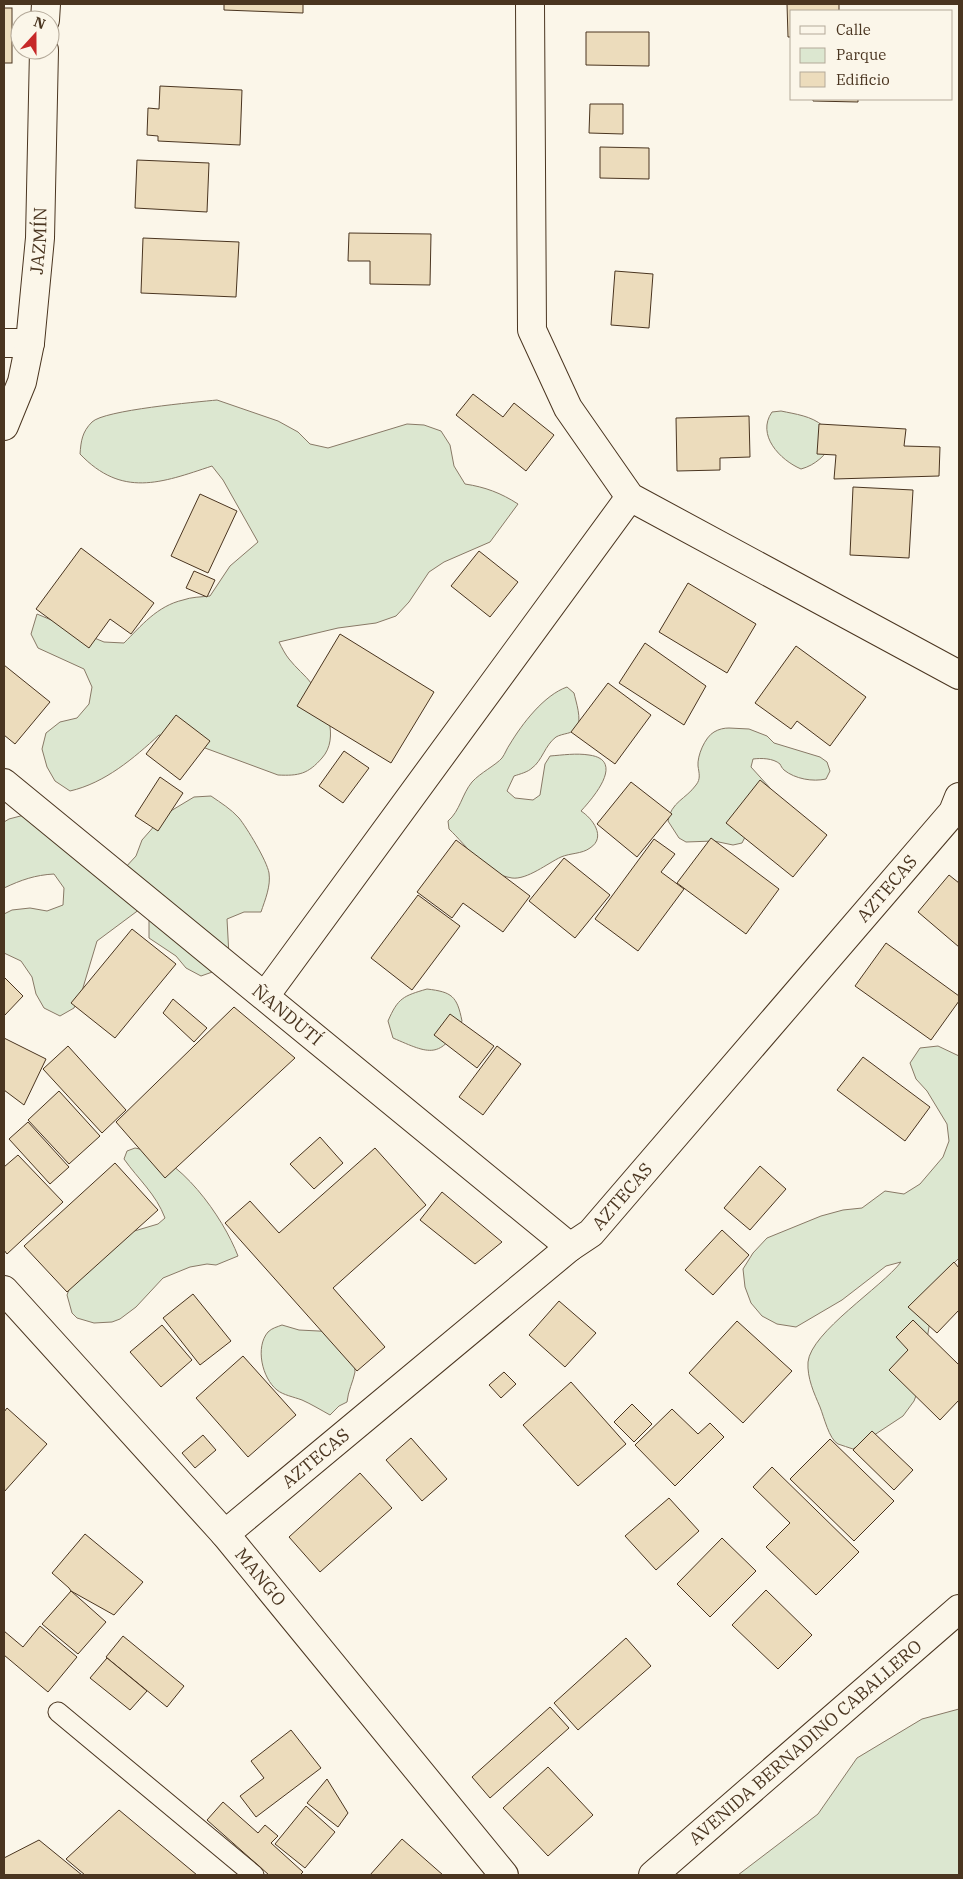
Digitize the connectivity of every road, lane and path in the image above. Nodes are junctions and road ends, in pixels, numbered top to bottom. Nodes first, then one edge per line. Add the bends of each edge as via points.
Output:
1 (530, 4) edge
2 (44, 60) edge
3 (17, 343) edge
4 (4, 426) edge
5 (630, 497) junction
6 (959, 676) edge
7 (4, 783) edge
8 (959, 797) edge
9 (265, 996) junction
10 (570, 1247) junction
11 (4, 1290) edge
12 (225, 1534) junction
13 (959, 1609) edge
14 (58, 1712) dead end
15 (254, 1875) edge
16 (504, 1875) edge
17 (653, 1875) edge

1 - 5 street via 532,330 568,408
2 - 3 street, JAZMÍN via 40,238
3 - 4 street, JAZMÍN via 22,382
5 - 6 street
5 - 9 street
7 - 9 street, ÑANDUTÍ
8 - 10 street, AZTECAS via 953,812 604,1218 591,1233
9 - 10 street, ÑANDUTÍ
10 - 12 street, AZTECAS
11 - 12 street, MANGO
12 - 16 street, MANGO
13 - 17 street, AVENIDA BERNADINO CABALLERO
14 - 15 lane

